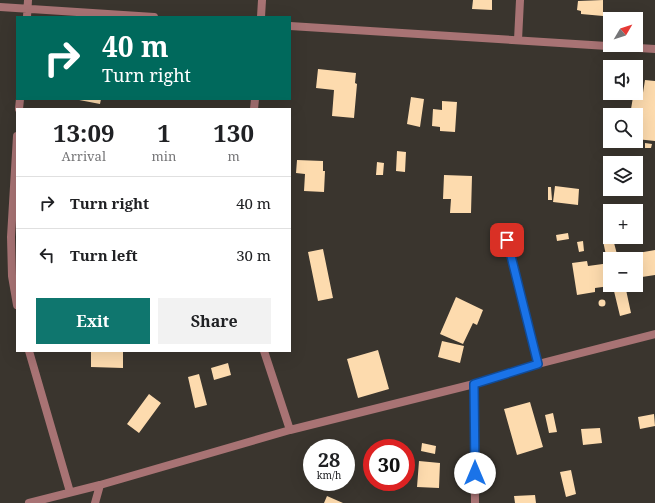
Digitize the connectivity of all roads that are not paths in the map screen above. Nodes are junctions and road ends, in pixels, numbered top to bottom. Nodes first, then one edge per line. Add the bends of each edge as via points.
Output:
1 (262, 0) edge
2 (520, 0) edge
3 (28, 4) edge
4 (0, 7) edge
5 (27, 16) edge
6 (144, 16) edge
7 (261, 16) edge
8 (291, 26) edge
9 (518, 40) junction
10 (655, 49) edge
11 (16, 153) edge
12 (507, 240) dead end
13 (16, 299) edge
14 (655, 334) edge
15 (29, 352) edge
16 (264, 352) edge
17 (538, 364) junction
18 (474, 384) junction
19 (290, 430) junction
20 (100, 485) junction
21 (70, 492) junction
22 (29, 503) edge
23 (95, 503) edge
24 (475, 503) edge

1 - 7 street
2 - 9 street
3 - 4 street
3 - 5 street
3 - 6 street
8 - 9 street
9 - 10 street
11 - 13 street via 11,237 12,276
12 - 17 street
14 - 17 street
15 - 21 street
16 - 19 street
17 - 18 street
18 - 19 street
18 - 24 street
19 - 20 street
20 - 21 street
20 - 23 street
21 - 22 street

